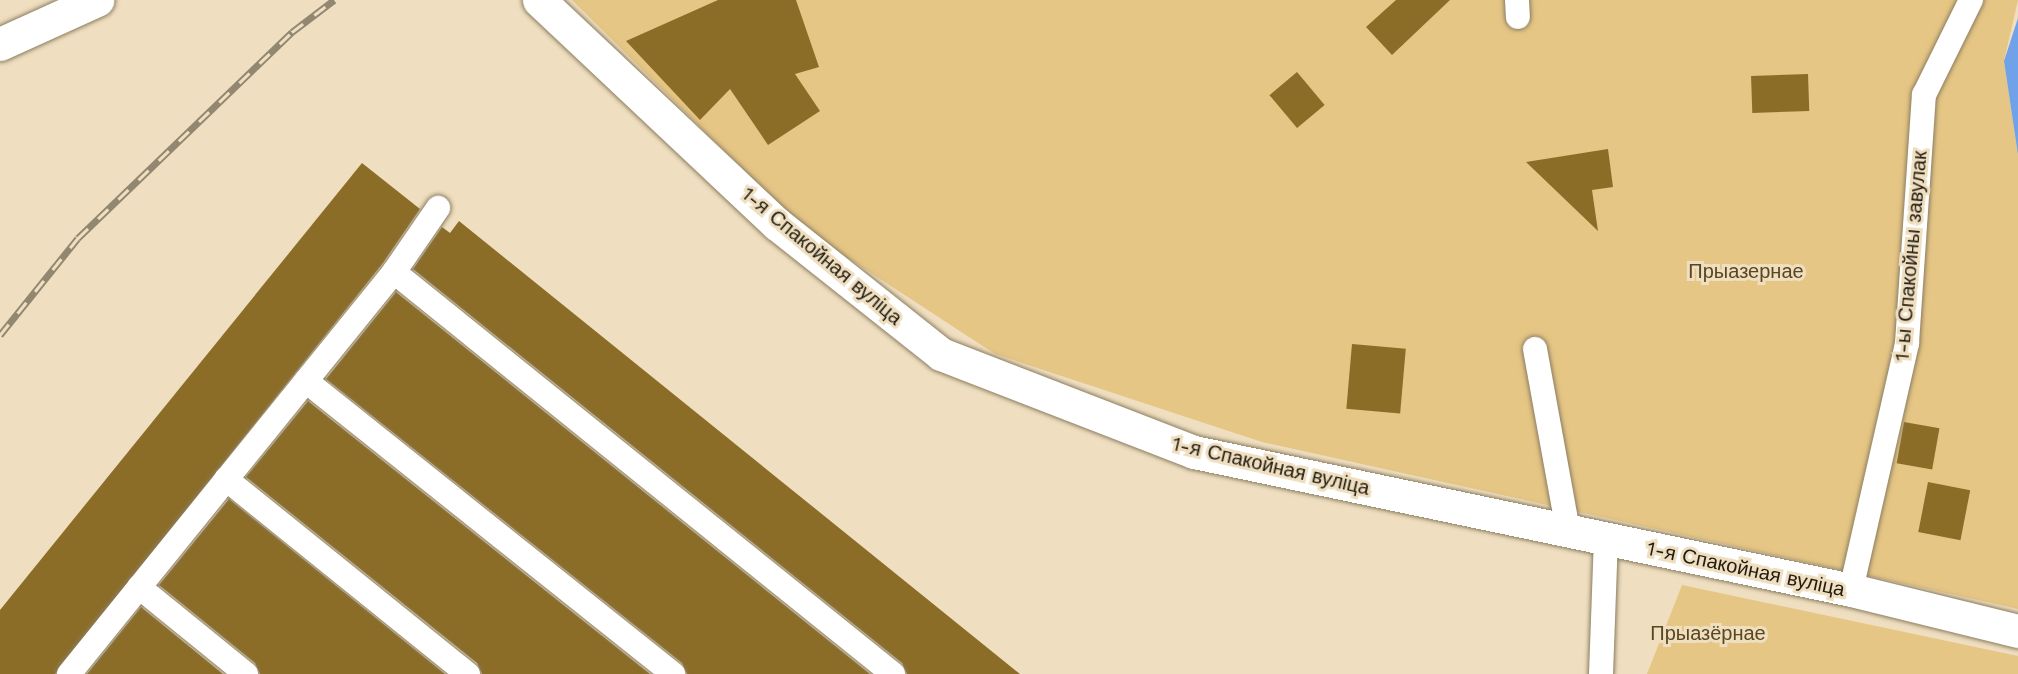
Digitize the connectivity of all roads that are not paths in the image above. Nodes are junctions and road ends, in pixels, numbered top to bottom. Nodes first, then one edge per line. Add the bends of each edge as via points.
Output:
1 (97, 0) edge
2 (1971, 0) edge
3 (550, 3) edge
4 (0, 44) edge
5 (438, 208) dead end
6 (394, 272) junction
7 (1534, 349) dead end
8 (306, 381) junction
9 (226, 479) junction
10 (1568, 531) junction
11 (1606, 540) junction
12 (139, 587) junction
13 (1851, 590) junction
14 (2018, 632) edge
15 (69, 674) edge
16 (246, 674) edge
17 (468, 674) edge
18 (673, 674) edge
19 (893, 674) edge
20 (1601, 674) edge

1 - 4 street
2 - 13 lane, 1-ы Спакойны завулак via 1923,95 1907,343
3 - 10 street, 1-я Спакойная вуліца via 777,224 941,354 1194,452
5 - 6 lane
6 - 8 lane
6 - 19 lane
7 - 10 lane
8 - 9 lane
8 - 18 lane
9 - 12 lane
9 - 17 lane
10 - 11 street, 1-я Спакойная вуліца
11 - 13 street, 1-я Спакойная вуліца
11 - 20 lane
12 - 15 lane
12 - 16 lane
13 - 14 street, 1-я Спакойная вуліца

